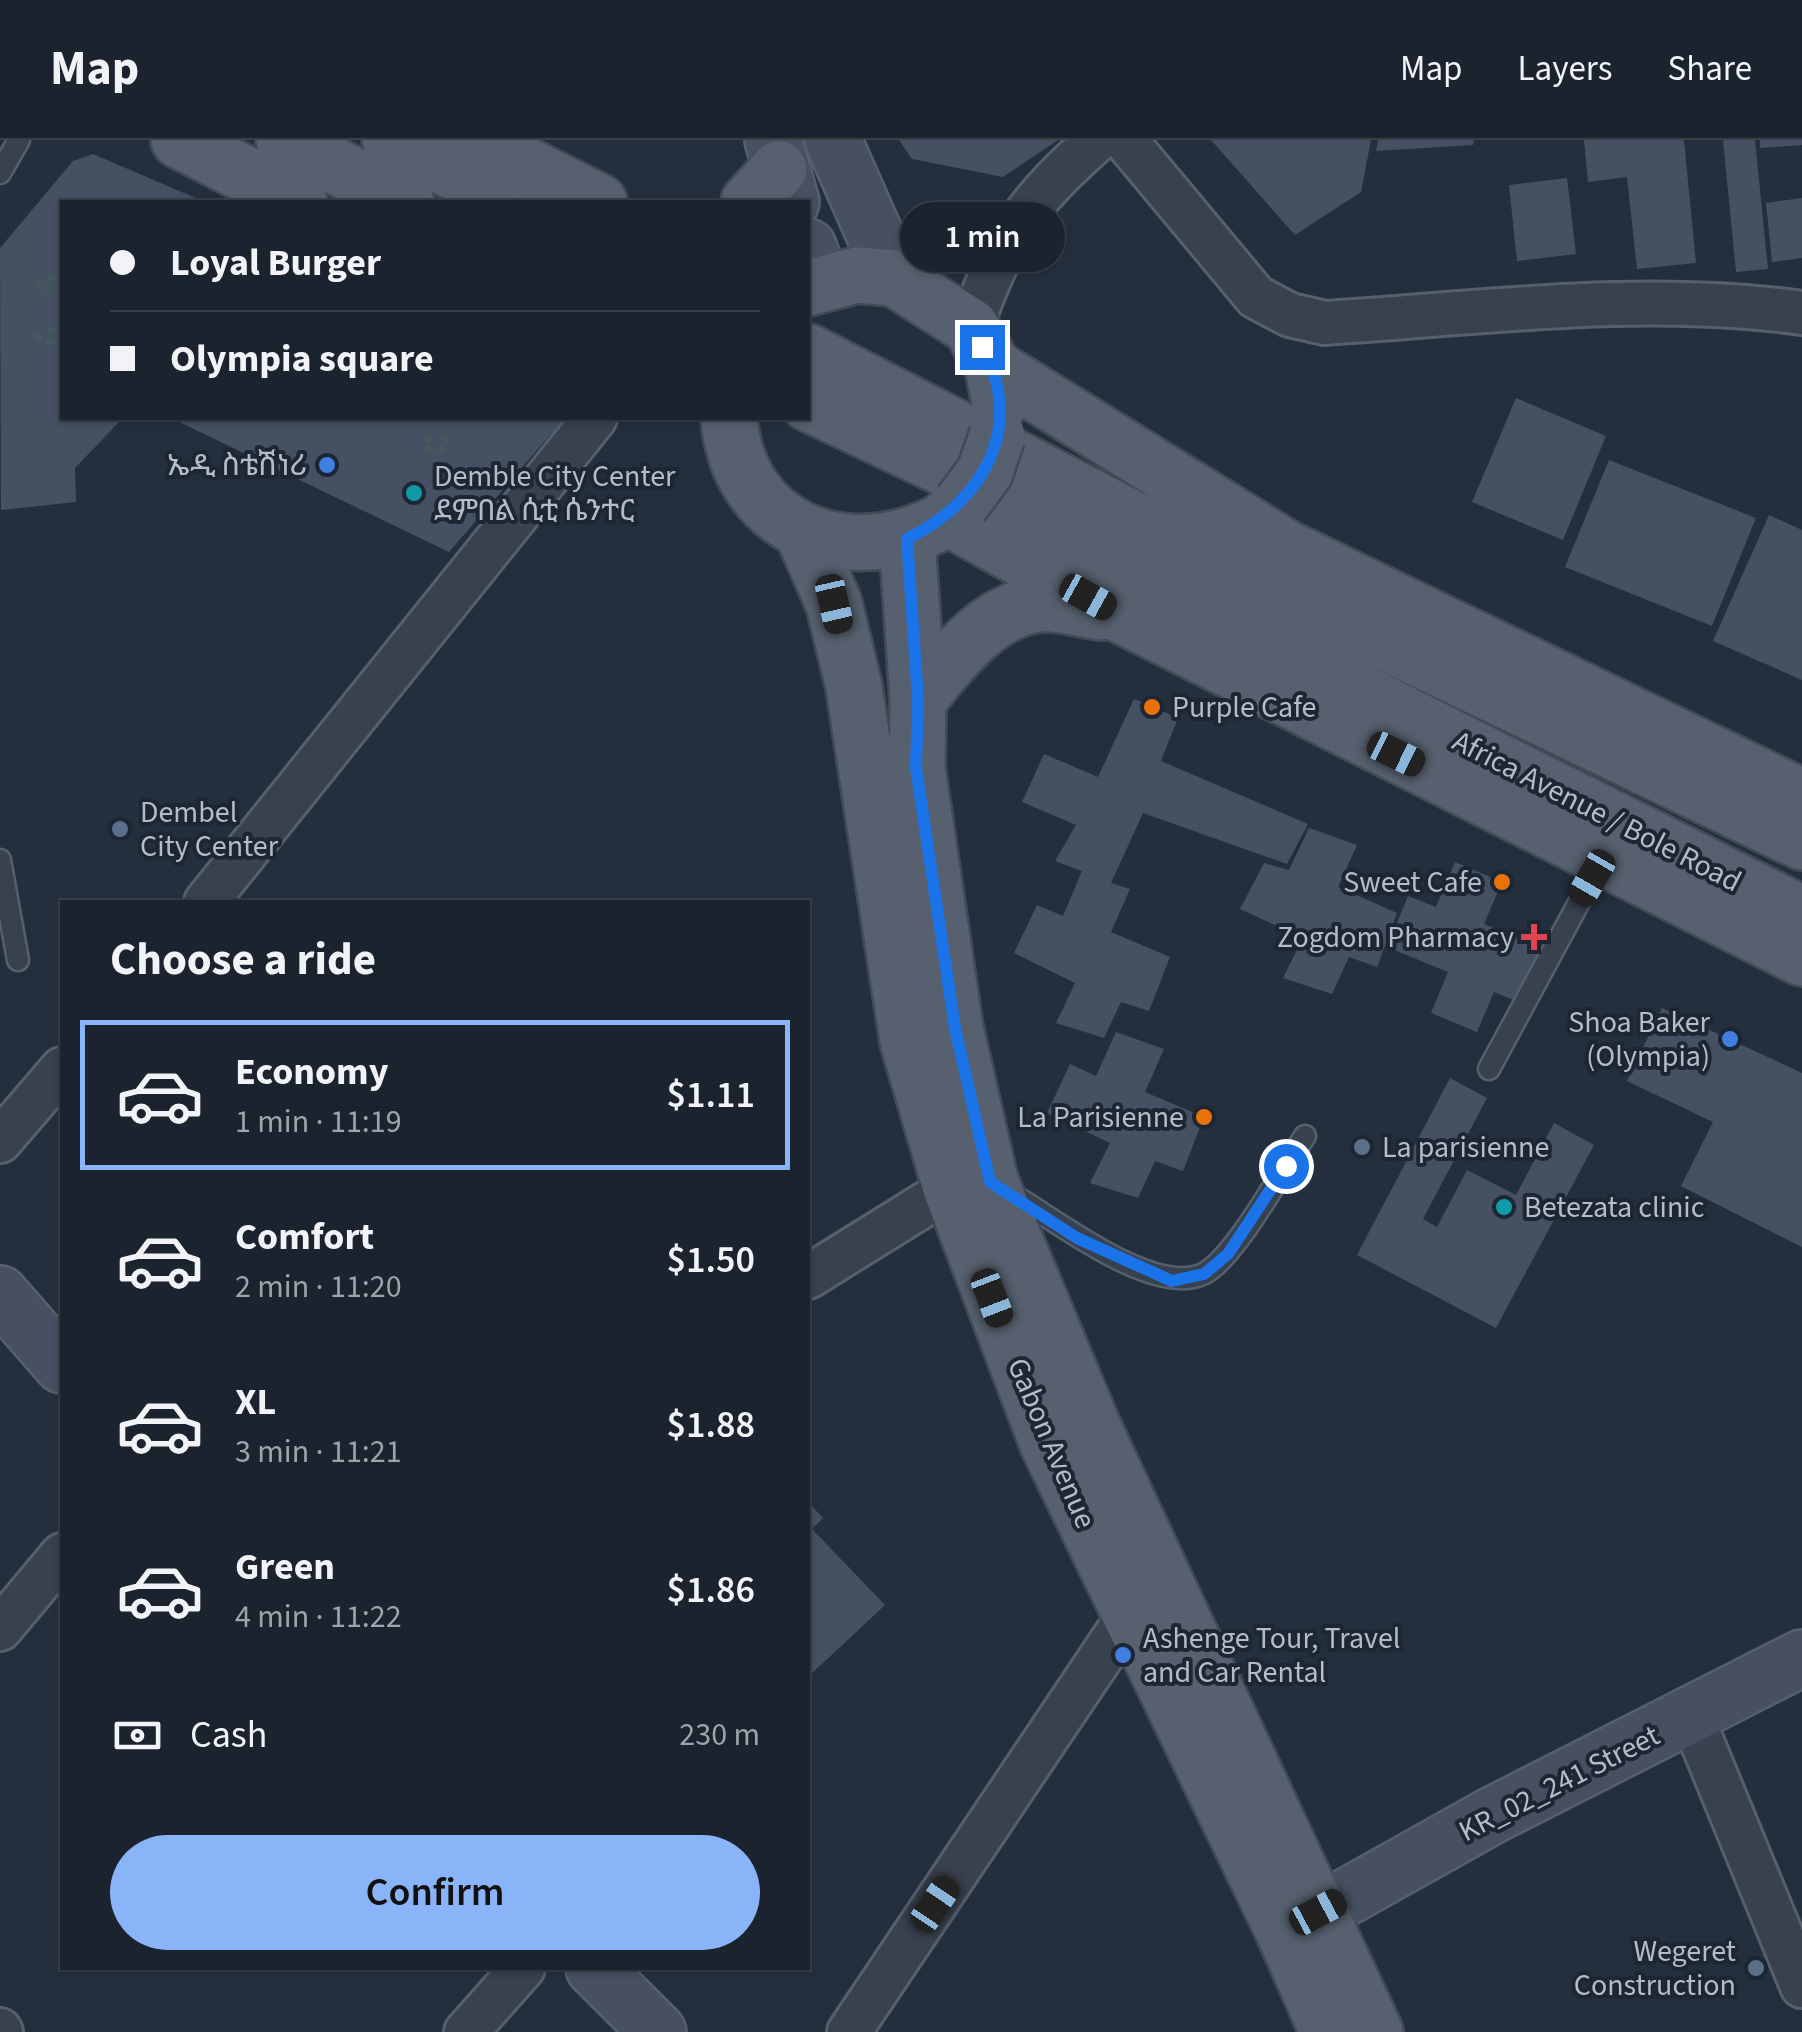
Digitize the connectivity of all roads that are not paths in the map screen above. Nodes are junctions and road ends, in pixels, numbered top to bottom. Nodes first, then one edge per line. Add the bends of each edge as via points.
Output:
1 (19, 140) edge
2 (179, 140) edge
3 (284, 140) edge
4 (390, 140) edge
5 (476, 140) edge
6 (833, 140) edge
7 (1096, 140) edge
8 (1125, 140) edge
9 (0, 173) edge
10 (295, 200) edge
11 (402, 200) edge
12 (509, 200) edge
13 (595, 200) edge
14 (812, 272) edge
15 (894, 278) junction
16 (1802, 313) edge
17 (982, 347) junction
18 (810, 353) edge
19 (810, 404) edge
20 (594, 420) edge
21 (726, 431) edge
22 (938, 521) junction
23 (802, 531) junction
24 (1119, 614) junction
25 (918, 700) junction
26 (1802, 797) edge
27 (1802, 842) edge
28 (1603, 858) junction
29 (0, 860) edge
30 (208, 900) edge
31 (1802, 914) edge
32 (1802, 958) edge
33 (18, 960) dead end
34 (1489, 1069) dead end
35 (60, 1070) edge
36 (1305, 1136) dead end
37 (0, 1141) edge
38 (970, 1185) junction
39 (810, 1276) edge
40 (0, 1294) edge
41 (60, 1363) edge
42 (1070, 1434) junction
43 (60, 1557) edge
44 (1128, 1616) junction
45 (0, 1629) edge
46 (1802, 1658) edge
47 (1691, 1715) junction
48 (1301, 1922) junction
49 (521, 1970) edge
50 (596, 1970) edge
51 (1802, 1986) edge
52 (1362, 2031) edge
53 (466, 2032) edge
54 (658, 2032) edge
55 (849, 2032) edge

1 - 9 lane
2 - 10 main road
3 - 11 main road
4 - 12 main road
5 - 13 main road
6 - 15 street
7 - 17 street via 1016,222
8 - 16 street via 1256,297 1290,315 1324,323 1628,304
14 - 15 main road
15 - 17 main road
17 - 22 main road, bridge via 1000,400 998,436 984,472
17 - 26 main road via 1286,548
18 - 27 main road, Africa Avenue / Bole Road via 1231,570
19 - 31 main road, Africa Avenue / Bole Road via 1041,514 1307,665
20 - 30 street
21 - 23 main road via 762,500
22 - 23 main road via 854,544
22 - 24 main road
22 - 25 main road, Gabon Avenue
23 - 38 main road, Gabon Avenue via 834,604 850,670 908,1040
24 - 25 main road via 1039,604 998,621 967,641
24 - 28 main road
25 - 38 main road, Gabon Avenue via 916,768 955,1028
28 - 32 main road
28 - 34 lane
29 - 33 lane
35 - 37 street
36 - 38 lane via 1228,1254 1204,1274 1172,1281
38 - 39 street
38 - 42 main road, Gabon Avenue
40 - 41 street
42 - 44 main road, Gabon Avenue
42 - 48 main road, Gabon Avenue
43 - 45 street
44 - 48 main road, Gabon Avenue
44 - 55 street
46 - 47 street, KR_02_241 Street
47 - 48 street, KR_02_241 Street
47 - 51 street
48 - 52 main road, Gabon Avenue
49 - 53 street
50 - 54 street

